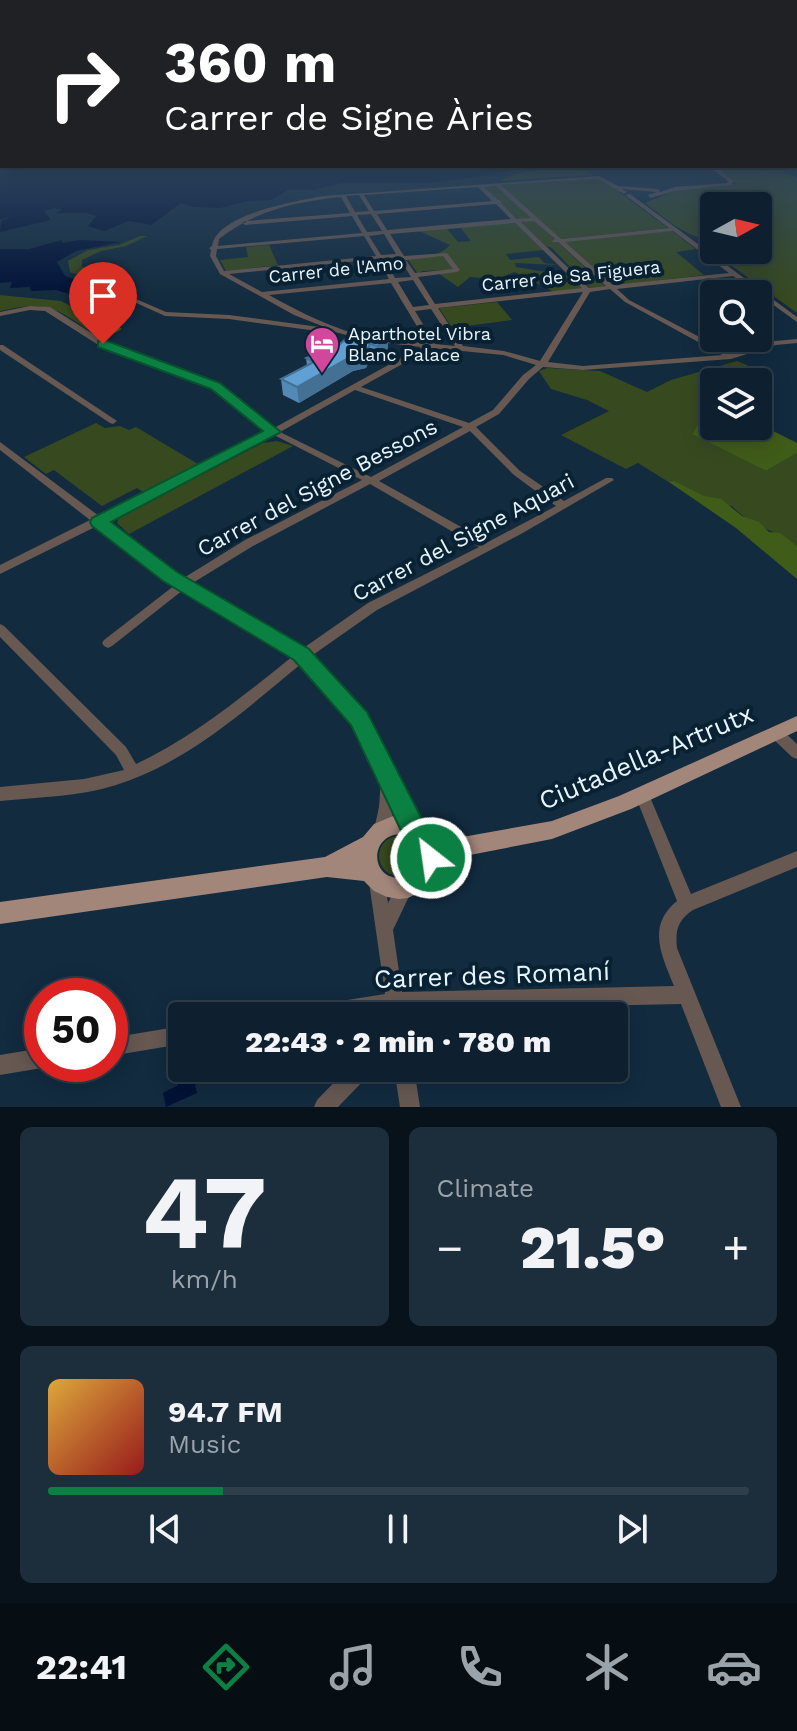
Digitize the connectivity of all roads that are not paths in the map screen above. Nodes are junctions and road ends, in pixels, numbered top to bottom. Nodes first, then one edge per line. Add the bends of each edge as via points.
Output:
1 (329, 198) edge
2 (344, 198) edge
3 (364, 198) edge
4 (493, 198) edge
5 (511, 198) edge
6 (633, 198) edge
7 (643, 198) edge
8 (515, 201) junction
9 (498, 202) junction
10 (641, 205) junction
11 (374, 213) junction
12 (354, 214) junction
13 (535, 219) junction
14 (517, 221) junction
15 (232, 224) junction
16 (675, 229) junction
17 (387, 233) junction
18 (366, 235) junction
19 (559, 241) junction
20 (539, 242) junction
21 (212, 248) junction
22 (402, 257) junction
23 (380, 258) junction
24 (581, 261) junction
25 (561, 263) junction
26 (222, 273) junction
27 (735, 274) junction
28 (416, 276) junction
29 (393, 280) junction
30 (117, 286) dead end
31 (610, 288) junction
32 (588, 290) junction
33 (259, 294) junction
34 (435, 307) junction
35 (410, 309) junction
36 (0, 314) edge
37 (797, 320) edge
38 (340, 331) junction
39 (796, 334) edge
40 (431, 346) junction
41 (0, 347) edge
42 (460, 348) junction
43 (731, 357) junction
44 (542, 364) junction
45 (353, 387) junction
46 (113, 421) dead end
47 (471, 427) junction
48 (274, 432) junction
49 (0, 445) edge
50 (609, 480) dead end
51 (370, 481) junction
52 (564, 506) junction
53 (98, 522) junction
54 (488, 547) junction
55 (0, 570) edge
56 (183, 585) junction
57 (0, 629) edge
58 (108, 643) dead end
59 (301, 655) junction
60 (797, 723) edge
61 (776, 733) junction
62 (797, 753) edge
63 (133, 773) junction
64 (388, 778) junction
65 (0, 794) edge
66 (642, 795) junction
67 (418, 833) junction
68 (375, 837) junction
69 (468, 846) junction
70 (797, 859) edge
71 (430, 864) junction
72 (327, 867) junction
73 (373, 875) junction
74 (405, 888) junction
75 (687, 904) junction
76 (0, 913) edge
77 (386, 927) junction
78 (684, 995) junction
79 (396, 1002) edge
80 (529, 1002) edge
81 (168, 1037) edge
82 (128, 1044) edge
83 (24, 1061) edge
84 (0, 1065) edge
85 (348, 1082) edge
86 (406, 1082) edge
87 (324, 1107) edge
88 (410, 1107) edge
89 (731, 1107) edge

1 - 15 street via 262,211
2 - 12 street
3 - 11 street
4 - 9 street
5 - 8 street
6 - 10 street
7 - 10 street
8 - 9 street
8 - 13 street
9 - 11 street
9 - 14 street
10 - 16 street
11 - 12 street
11 - 17 street
12 - 15 street
12 - 18 street
13 - 14 street
13 - 19 street
14 - 17 street
14 - 20 street
15 - 21 street
16 - 19 street
16 - 27 street
17 - 18 street
17 - 22 street
18 - 21 street
18 - 23 street
19 - 20 street
19 - 24 street
20 - 25 street
21 - 26 street
22 - 23 street
22 - 28 street
22 - 28 street, Carrer de l'Amo via 445,254 457,270
23 - 26 street
23 - 29 street
24 - 25 street
24 - 31 street
25 - 32 street
26 - 33 street
27 - 31 street, Carrer de Sa Figuera
27 - 37 street
28 - 29 street, Carrer de l'Amo
28 - 34 street
29 - 33 street, Carrer de l'Amo
29 - 35 street
30 - 38 street via 163,314
31 - 32 street, Carrer de Sa Figuera
31 - 43 street via 641,311
32 - 34 street, Carrer de Sa Figuera
32 - 44 street, Carrer del Signe Bessons
33 - 38 street
34 - 35 street, Carrer de Sa Figuera
34 - 42 street
35 - 40 street
36 - 48 street via 47,309 103,344 216,386
38 - 40 street
39 - 43 street
40 - 42 street
40 - 45 street
41 - 46 street
42 - 44 street
43 - 44 street via 583,368
44 - 47 street, Carrer del Signe Bessons via 496,412
45 - 47 street
45 - 48 street
47 - 51 street, Carrer del Signe Bessons
47 - 52 street via 517,473
48 - 51 street
48 - 53 street
49 - 53 street
50 - 52 street, Carrer del Signe Aquari
51 - 54 street
51 - 56 street, Carrer del Signe Bessons via 249,543
52 - 54 street, Carrer del Signe Aquari
53 - 55 street
53 - 56 street
54 - 59 street, Carrer del Signe Aquari via 405,587
56 - 58 street, Carrer del Signe Bessons
56 - 59 street
57 - 63 street via 121,751
59 - 63 street, Carrer del Signe Aquari via 251,699
59 - 64 street via 359,719
60 - 61 main road, Ciutadella-Artrutx
61 - 62 street
61 - 66 main road, Ciutadella-Artrutx
63 - 65 street, Carrer del Signe Aquari via 108,781
64 - 67 street
64 - 68 street via 387,807
66 - 69 main road, Ciutadella-Artrutx via 552,830
66 - 75 street
67 - 68 main road via 397,824
67 - 69 main road via 443,844
67 - 71 main road via 429,847
68 - 72 main road
68 - 73 main road via 367,862
69 - 71 main road
70 - 75 street
71 - 74 main road via 420,881
72 - 73 main road
72 - 76 main road
73 - 74 main road via 390,887
73 - 77 street
74 - 77 street
75 - 78 street via 673,913 667,932
77 - 79 street
78 - 80 street, Carrer des Romaní
78 - 89 street
81 - 82 street
83 - 84 street
85 - 87 street
86 - 88 street

